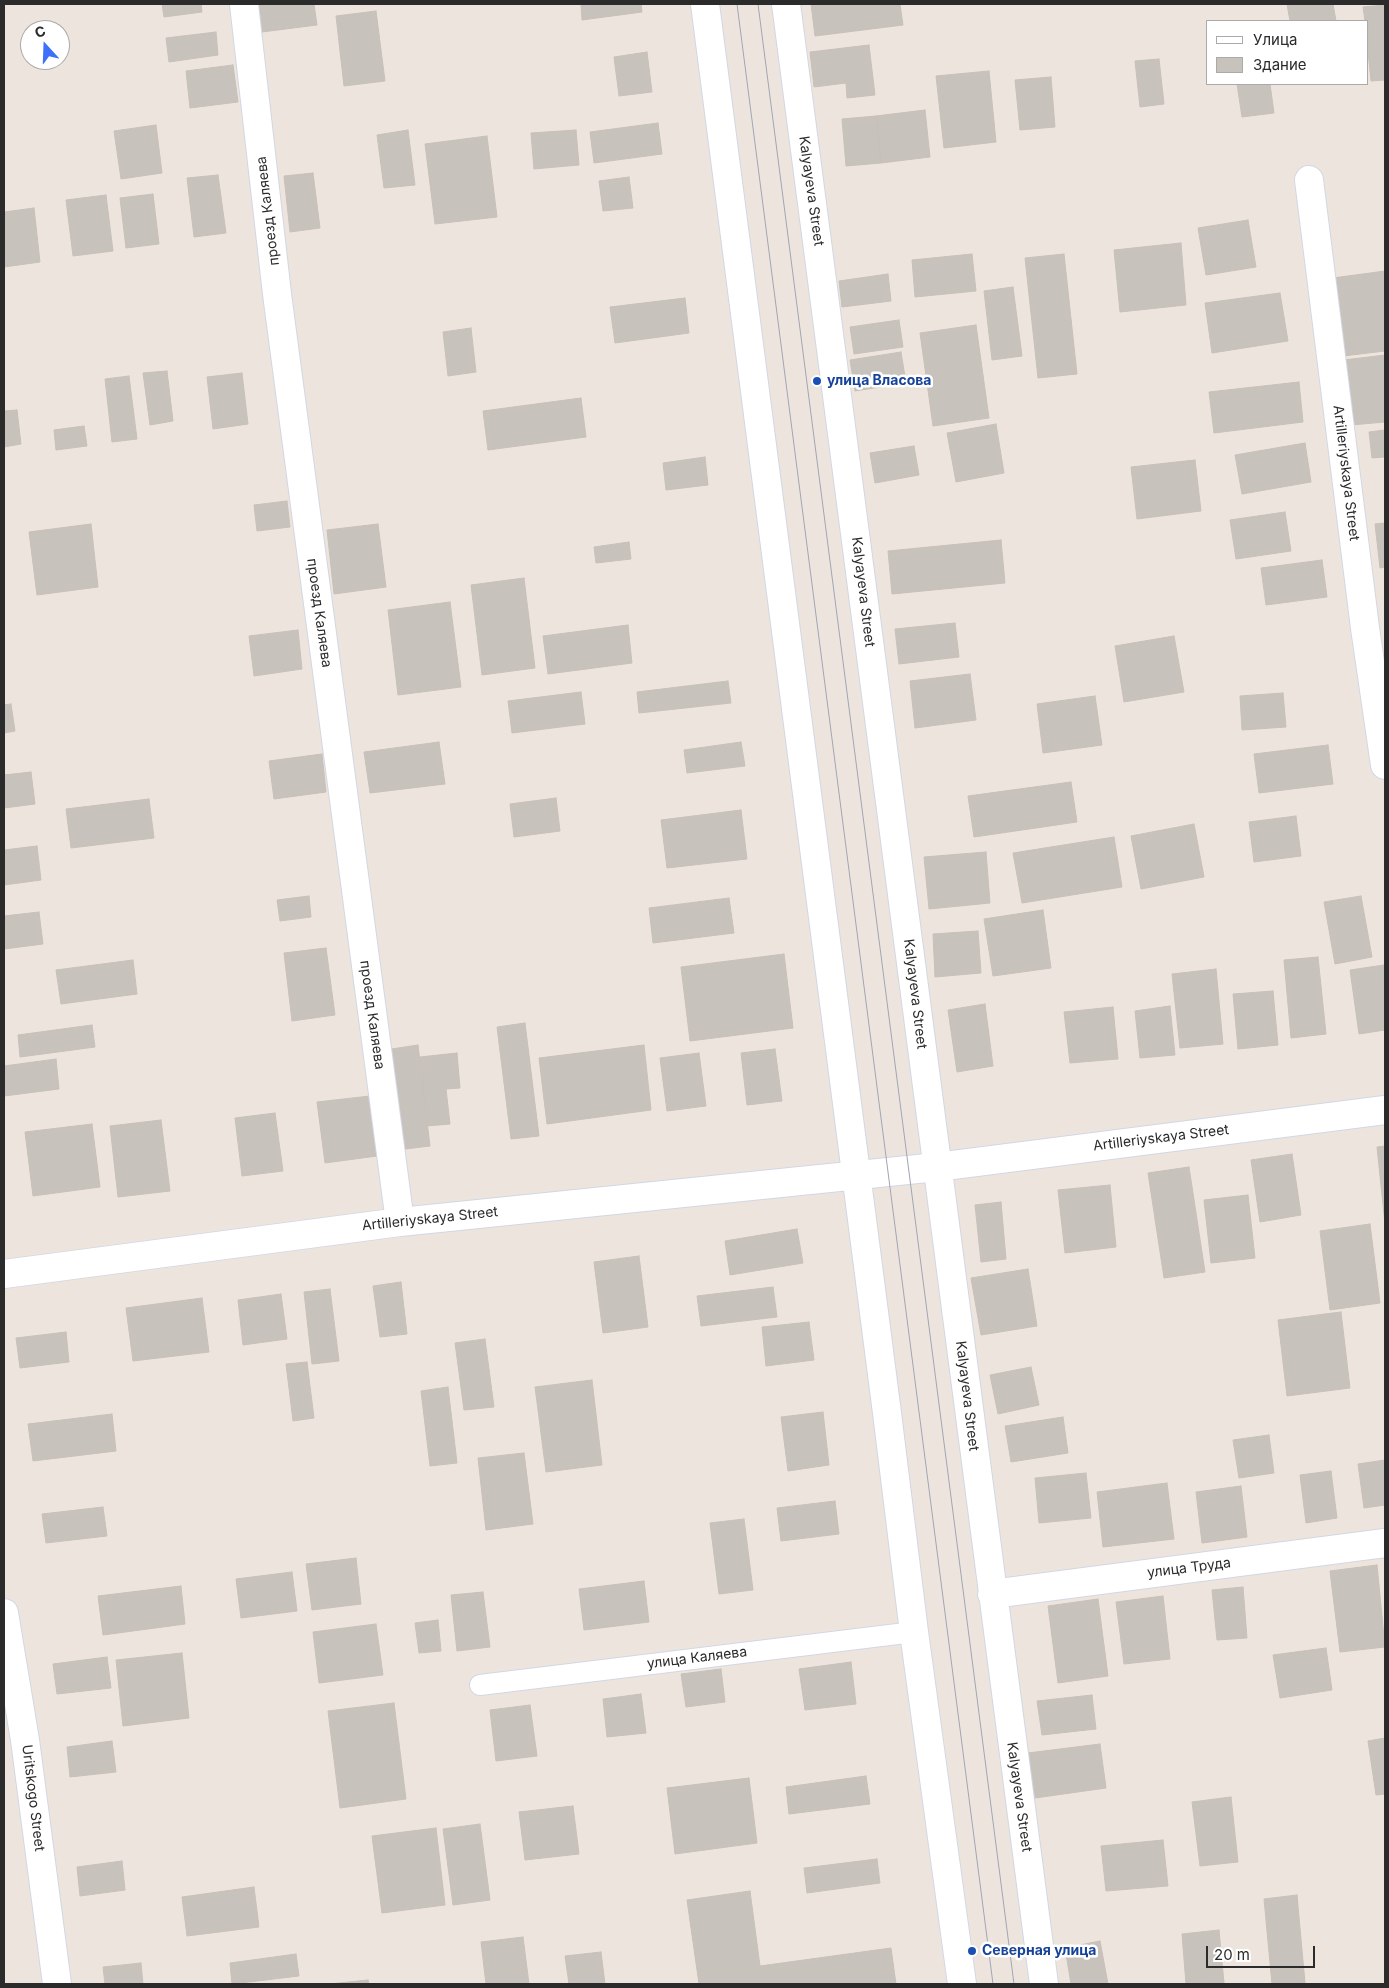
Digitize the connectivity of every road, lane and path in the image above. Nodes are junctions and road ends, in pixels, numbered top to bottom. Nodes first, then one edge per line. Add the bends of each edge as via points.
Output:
1 (244, 4) edge
2 (705, 4) edge
3 (786, 4) edge
4 (1309, 180) dead end
5 (1385, 764) edge
6 (1385, 1110) edge
7 (937, 1166) junction
8 (856, 1175) junction
9 (400, 1222) junction
10 (4, 1274) edge
11 (1385, 1543) edge
12 (992, 1594) junction
13 (4, 1613) edge
14 (914, 1632) junction
15 (480, 1685) dead end
16 (14, 1741) edge
17 (57, 1984) edge
18 (962, 1984) edge
19 (1044, 1984) edge

1 - 9 street, проезд Каляева via 278,304
2 - 8 street
3 - 7 street, Kalyayeva Street
4 - 5 street, Artilleriyskaya Street
6 - 7 street, Artilleriyskaya Street
7 - 8 street, Artilleriyskaya Street
7 - 12 street, Kalyayeva Street
8 - 9 street, Artilleriyskaya Street
8 - 14 street
9 - 10 street, Artilleriyskaya Street
11 - 12 street, улица Труда
12 - 19 street, Kalyayeva Street
13 - 16 street, Uritskogo Street
14 - 15 lane, улица Каляева
14 - 18 street
16 - 17 street, Uritskogo Street

